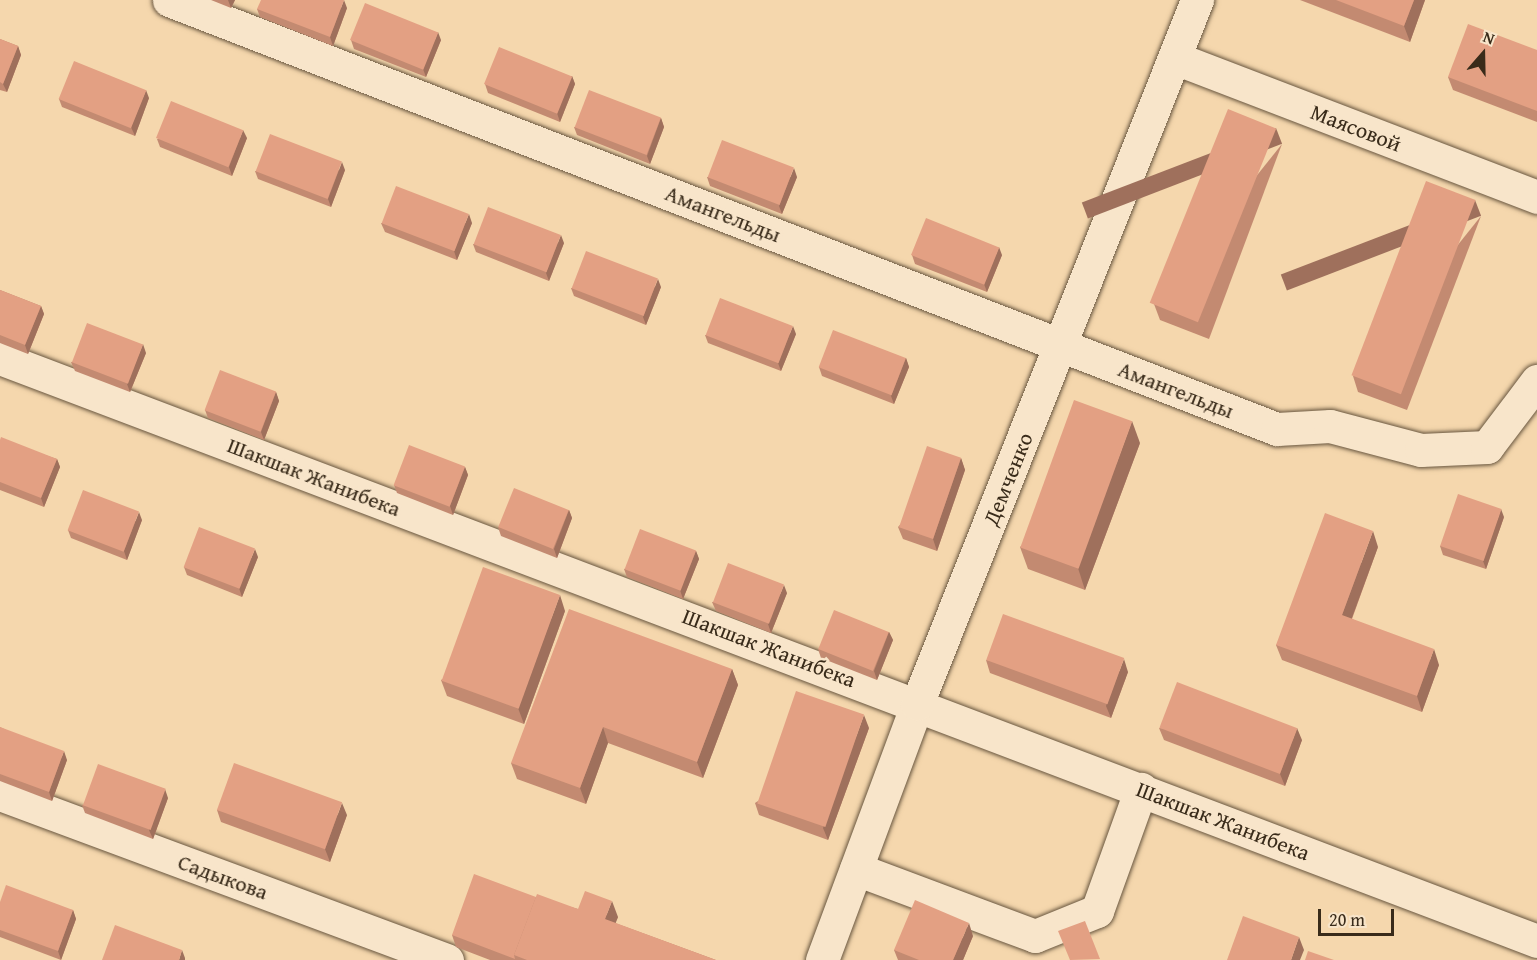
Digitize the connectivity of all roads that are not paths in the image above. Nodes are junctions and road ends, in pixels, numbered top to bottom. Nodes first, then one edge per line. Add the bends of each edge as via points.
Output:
1 (169, 0) edge
2 (1197, 0) edge
3 (1175, 58) junction
4 (1537, 197) edge
5 (1061, 345) junction
6 (0, 358) edge
7 (1537, 381) edge
8 (917, 704) junction
9 (1141, 789) junction
10 (0, 794) edge
11 (856, 869) junction
12 (1537, 941) edge
13 (447, 960) edge
14 (822, 960) edge

1 - 5 street, Амангельды
2 - 3 street, Демченко
3 - 4 street, Маясовой
3 - 5 street, Демченко
5 - 7 street, Амангельды via 1277,429 1330,426 1420,450 1487,447
5 - 8 street, Демченко
6 - 8 street, Шакшак Жанибека
8 - 9 street, Шакшак Жанибека
8 - 11 street, Демченко
9 - 11 street via 1097,911 1035,936
9 - 12 street, Шакшак Жанибека
10 - 13 street, Садыкова
11 - 14 street, Демченко

